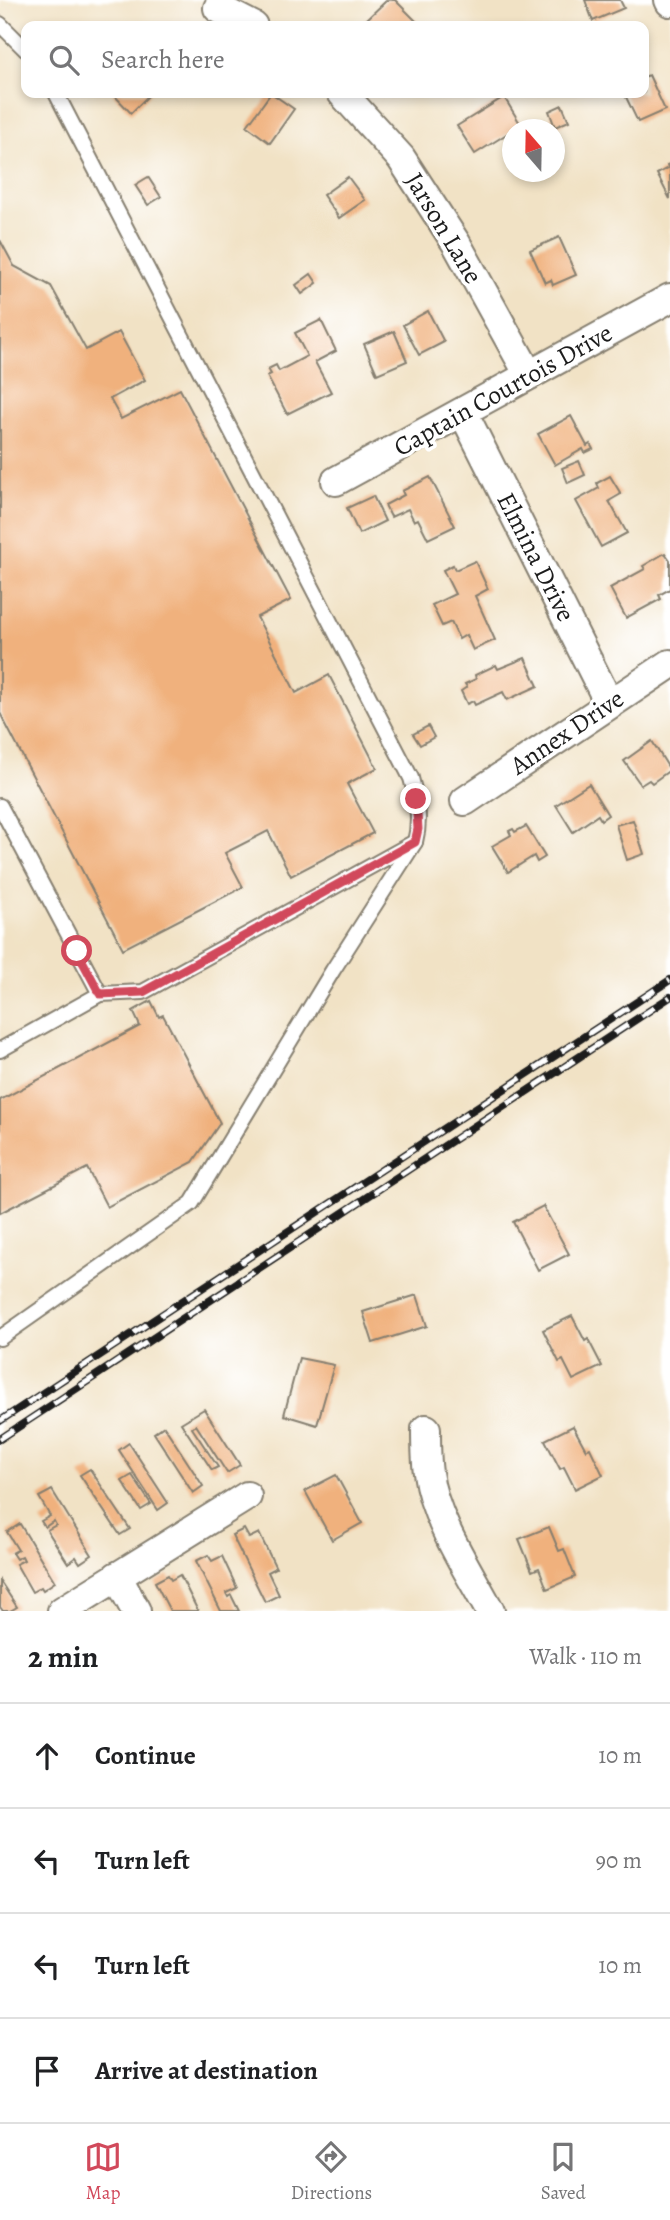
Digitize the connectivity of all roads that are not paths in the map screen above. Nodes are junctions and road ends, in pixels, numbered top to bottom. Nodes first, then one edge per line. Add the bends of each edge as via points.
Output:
1 (218, 8) dead end
2 (243, 21) edge
3 (0, 24) edge
4 (21, 45) edge
5 (58, 98) edge
6 (347, 98) edge
7 (670, 298) edge
8 (529, 375) junction
9 (463, 412) junction
10 (336, 481) dead end
11 (670, 664) edge
12 (609, 703) junction
13 (465, 801) dead end
14 (0, 806) edge
15 (415, 842) junction
16 (100, 994) junction
17 (0, 1050) edge
18 (0, 1338) edge
19 (426, 1429) dead end
20 (247, 1496) dead end
21 (117, 1576) junction
22 (62, 1611) edge
23 (135, 1611) edge
24 (490, 1611) edge

1 - 2 street
3 - 4 lane
5 - 15 lane via 411,778 419,813
6 - 8 street, Jarson Lane via 401,158 456,243
7 - 8 street, Captain Courtois Drive
8 - 9 street, Captain Courtois Drive
9 - 10 street, Captain Courtois Drive
9 - 12 street, Elmina Drive
11 - 12 street, Annex Drive
12 - 13 street, Annex Drive
14 - 16 lane
15 - 16 lane via 143,992
15 - 18 lane via 192,1203
16 - 17 lane
19 - 24 street via 434,1497
20 - 21 street
21 - 22 street
21 - 23 street

